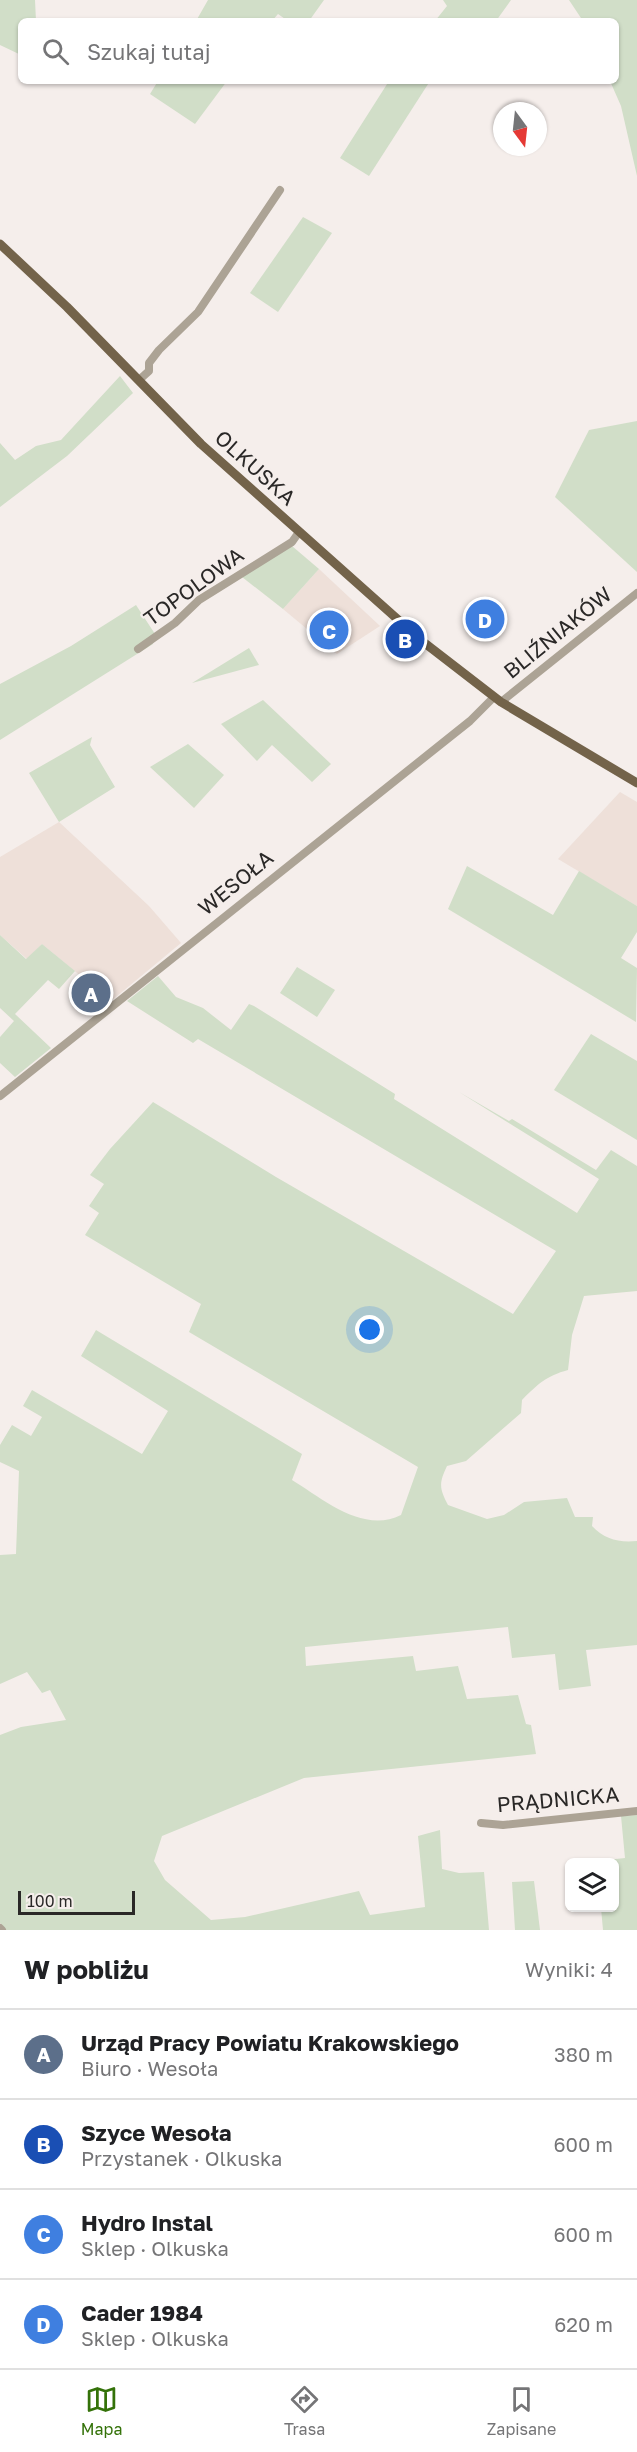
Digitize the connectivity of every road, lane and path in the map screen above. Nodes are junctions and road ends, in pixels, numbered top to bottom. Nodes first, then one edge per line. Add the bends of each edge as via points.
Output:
1 (280, 190) dead end
2 (0, 244) edge
3 (139, 380) junction
4 (299, 532) junction
5 (637, 593) edge
6 (138, 650) dead end
7 (497, 700) junction
8 (637, 783) edge
9 (0, 1095) edge
10 (637, 1811) edge
11 (481, 1823) dead end

1 - 3 street via 198,312 159,350 149,363 149,371
2 - 3 main road, OLKUSKA
3 - 4 main road, OLKUSKA via 201,444
4 - 6 street, TOPOLOWA via 292,542 199,600
4 - 7 main road, OLKUSKA via 422,641
5 - 7 street, BLIŹNIAKÓW
7 - 8 main road, OLKUSKA
7 - 9 street, WESOŁA
10 - 11 street, PRĄDNICKA via 503,1825

